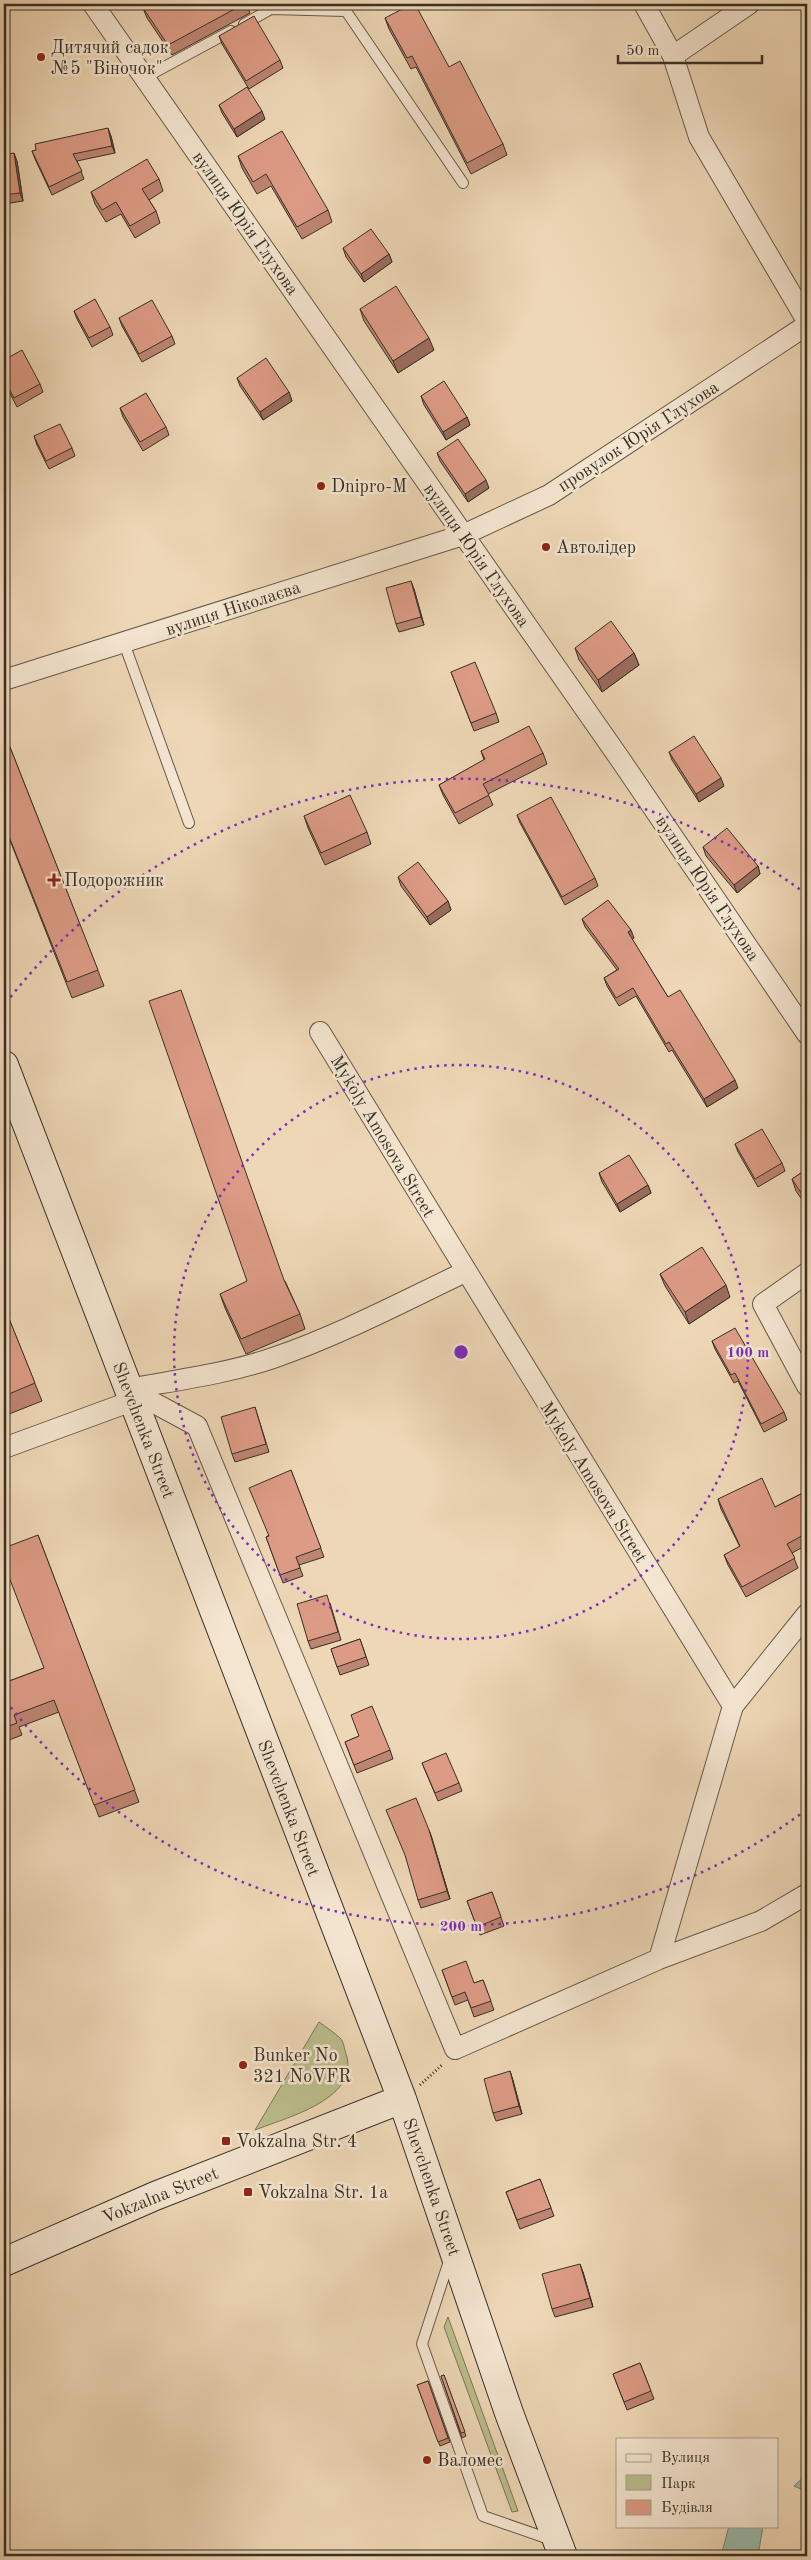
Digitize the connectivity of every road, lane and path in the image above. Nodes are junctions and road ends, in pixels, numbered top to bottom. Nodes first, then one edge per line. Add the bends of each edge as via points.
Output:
1 (93, 4) edge
2 (644, 4) edge
3 (749, 4) edge
4 (673, 56) junction
5 (144, 78) junction
6 (463, 183) dead end
7 (807, 321) edge
8 (807, 326) edge
9 (463, 535) junction
10 (124, 642) junction
11 (4, 680) edge
12 (189, 823) dead end
13 (320, 1032) dead end
14 (807, 1034) edge
15 (4, 1065) edge
16 (465, 1272) junction
17 (807, 1273) edge
18 (807, 1386) edge
19 (130, 1395) junction
20 (4, 1448) edge
21 (807, 1614) edge
22 (733, 1706) junction
23 (807, 1894) edge
24 (659, 1959) junction
25 (455, 2048) junction
26 (402, 2099) junction
27 (453, 2250) junction
28 (4, 2262) edge
29 (560, 2549) edge

1 - 5 street, вулиця Юрія Глухова
2 - 4 street
3 - 4 street
4 - 7 street via 699,137
5 - 6 lane via 272,9 346,12
5 - 9 street, вулиця Юрія Глухова
8 - 9 street, провулок Юрія Глухова via 549,495
9 - 10 street, вулиця Ніколаєва
9 - 14 street, вулиця Юрія Глухова
10 - 11 street, вулиця Ніколаєва
10 - 12 lane
13 - 16 street, Mykoly Amosova Street
15 - 19 main road, Shevchenka Street
16 - 19 street via 347,1329 272,1358
16 - 22 street, Mykoly Amosova Street
17 - 18 street via 763,1304
19 - 20 street
19 - 25 street via 197,1426
19 - 26 main road, Shevchenka Street
21 - 22 street
22 - 24 street
23 - 24 street via 761,1921
24 - 25 street
25 - 26 path via 438,2071
26 - 27 main road, Shevchenka Street
26 - 28 main road, Vokzalna Street via 155,2196
27 - 29 main road, Shevchenka Street
27 - 29 lane via 422,2344 483,2516

